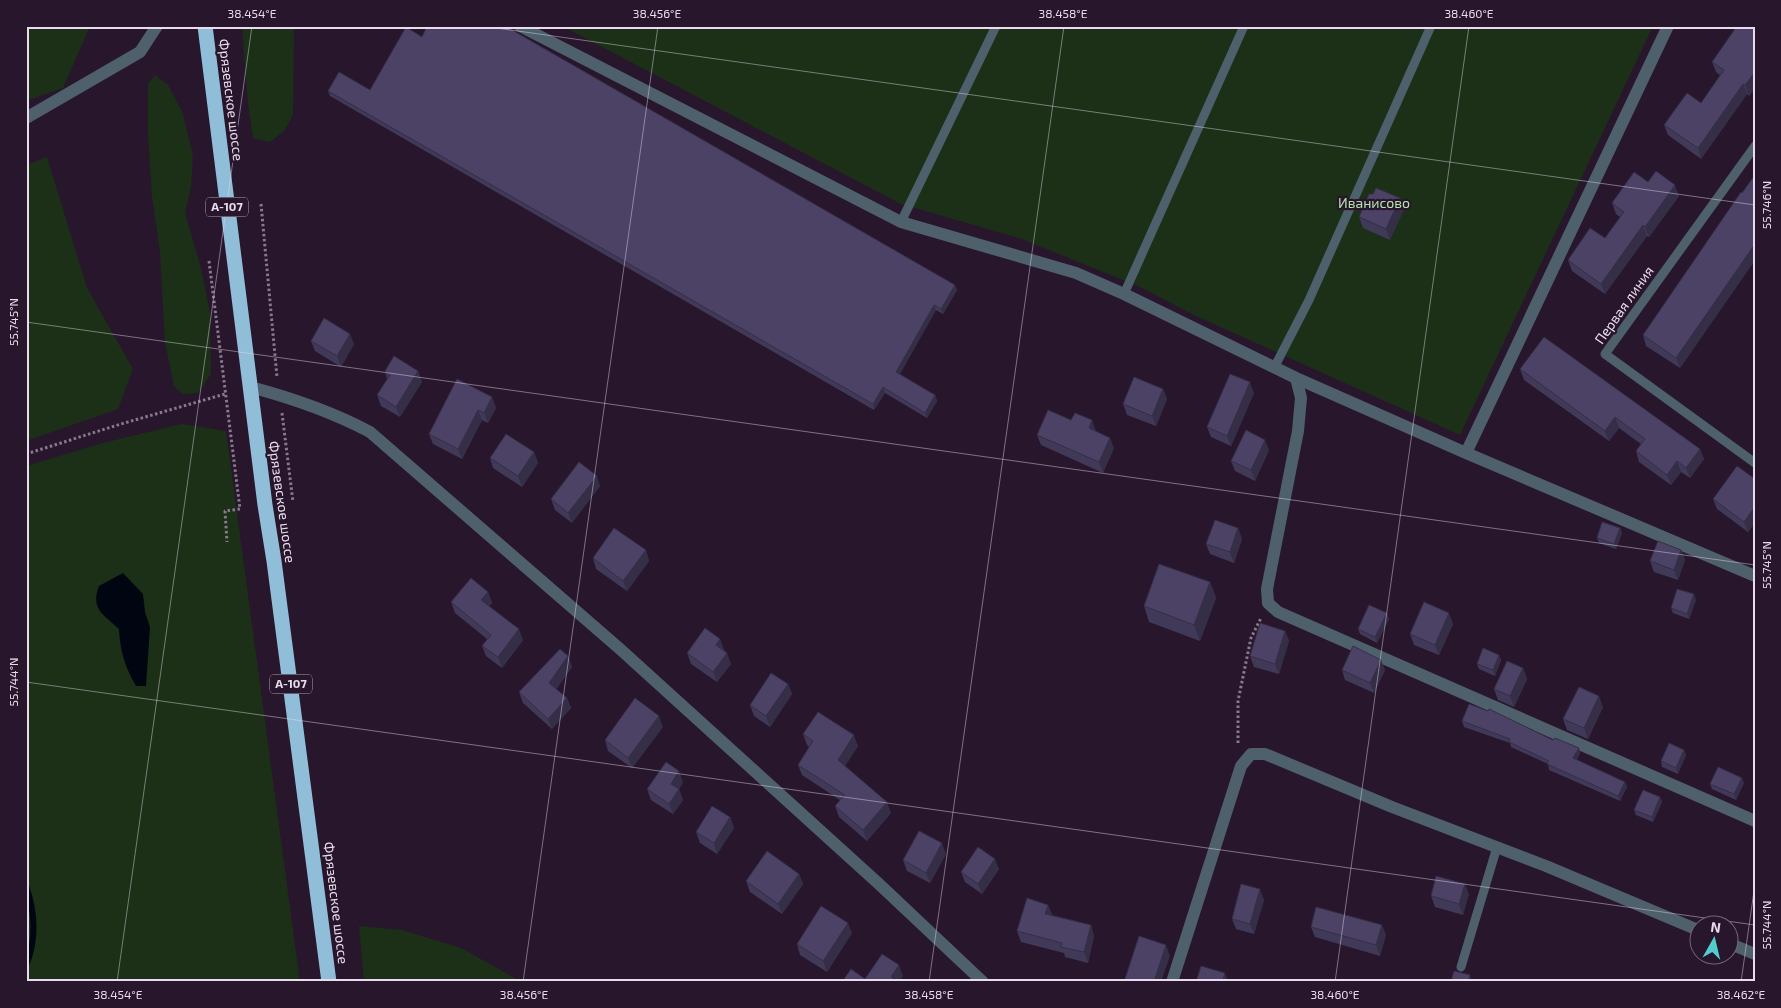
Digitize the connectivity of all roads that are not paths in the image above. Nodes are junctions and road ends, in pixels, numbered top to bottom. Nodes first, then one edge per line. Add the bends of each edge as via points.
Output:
1 (156, 26) edge
2 (205, 26) edge
3 (520, 26) edge
4 (996, 26) edge
5 (1244, 26) edge
6 (1431, 26) edge
7 (1668, 26) edge
8 (26, 118) edge
9 (1755, 146) edge
10 (901, 222) junction
11 (1124, 294) junction
12 (1274, 368) junction
13 (1296, 378) junction
14 (250, 387) junction
15 (1466, 453) junction
16 (1755, 463) edge
17 (1755, 576) edge
18 (1755, 821) edge
19 (1497, 847) junction
20 (1688, 926) edge
21 (1738, 947) edge
22 (1755, 954) edge
23 (1461, 967) dead end
24 (329, 982) edge
25 (983, 982) edge
26 (1172, 982) edge

1 - 8 street via 140,52
2 - 14 highway, Фрязевское шоссе / А-107
3 - 10 street
4 - 10 lane
5 - 11 lane
6 - 12 lane via 1309,300
7 - 15 street
9 - 16 lane, Первая линия via 1605,354
10 - 11 street via 1076,273
11 - 12 street
12 - 13 street
13 - 15 street
13 - 18 street via 1301,398 1298,430 1266,589 1268,603 1278,612
14 - 24 highway, Фрязевское шоссе / А-107
14 - 25 street via 340,416 370,432 620,649
15 - 17 street
19 - 20 street
19 - 23 lane
19 - 26 street via 1265,754 1251,754 1241,766
21 - 22 street

